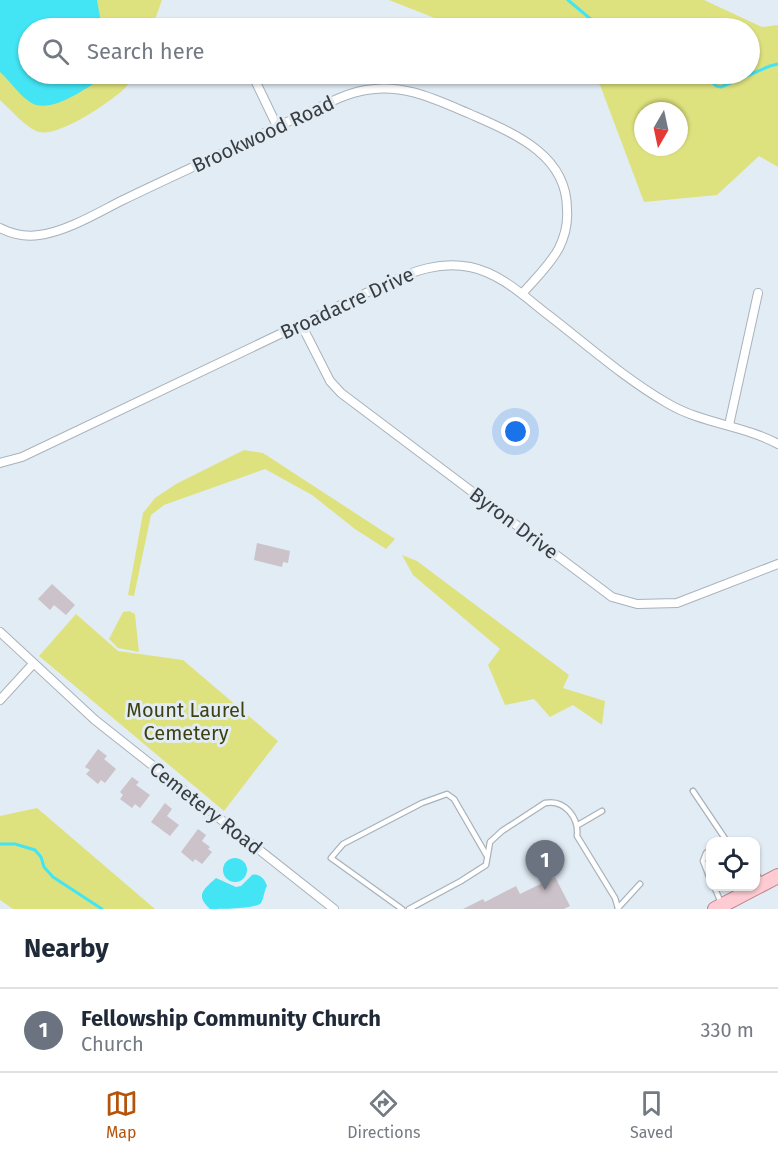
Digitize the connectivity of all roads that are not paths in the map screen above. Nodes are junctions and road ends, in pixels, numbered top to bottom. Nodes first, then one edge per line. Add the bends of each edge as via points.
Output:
1 (257, 84) edge
2 (277, 126) junction
3 (0, 228) edge
4 (758, 293) dead end
5 (522, 294) junction
6 (301, 324) junction
7 (729, 425) junction
8 (778, 444) edge
9 (0, 463) edge
10 (778, 564) edge
11 (0, 632) edge
12 (33, 664) junction
13 (0, 700) edge
14 (693, 791) dead end
15 (602, 811) dead end
16 (578, 825) junction
17 (722, 837) edge
18 (706, 853) edge
19 (487, 856) junction
20 (706, 869) edge
21 (778, 876) edge
22 (760, 878) edge
23 (640, 884) dead end
24 (715, 891) edge
25 (741, 891) edge
26 (718, 907) edge
27 (617, 908) edge
28 (334, 909) edge
29 (402, 909) edge
30 (409, 909) edge

1 - 2 street
2 - 3 street, Brookwood Road via 51,233 27,236
2 - 5 street, Brookwood Road via 354,92 395,88 481,119 536,148 561,177 568,214 558,249
4 - 7 street
5 - 6 street, Broadacre Drive via 485,271 442,265 400,277
5 - 7 street, Broadacre Drive via 666,403 694,416
6 - 9 street, Broadacre Drive via 28,454
6 - 10 street, Byron Drive via 330,381 341,393 612,597 637,604 677,603
7 - 8 street, Broadacre Drive
11 - 12 street, Cemetery Road
12 - 13 street
12 - 28 street, Cemetery Road via 95,720
14 - 17 lane
15 - 16 lane
16 - 19 lane via 559,803 545,803 502,831 490,843
16 - 27 lane via 577,836 615,898
18 - 20 lane via 702,861
19 - 29 lane via 454,798 447,794 343,844 331,858
19 - 30 lane via 486,866
21 - 22 main road
23 - 27 lane
24 - 26 lane
25 - 26 main road

